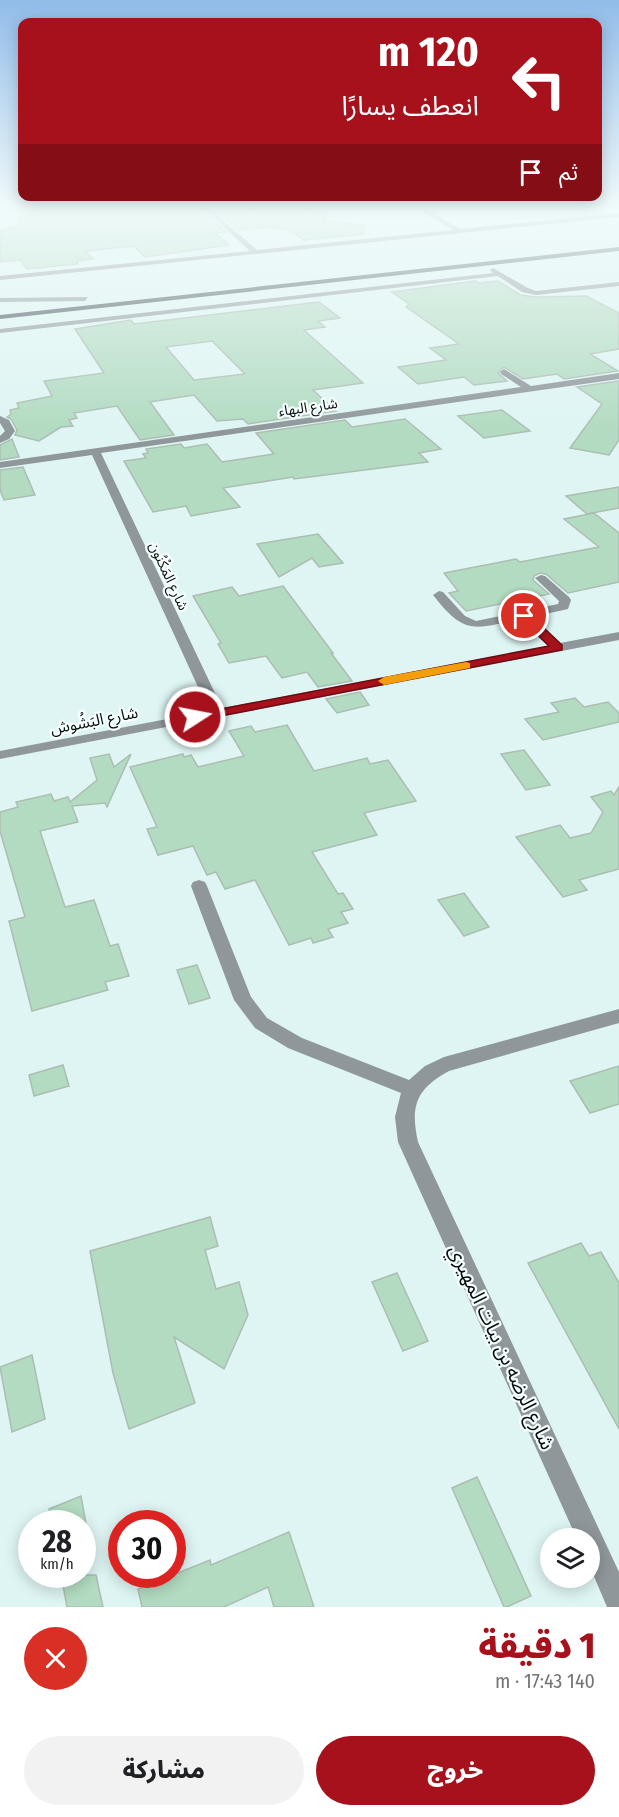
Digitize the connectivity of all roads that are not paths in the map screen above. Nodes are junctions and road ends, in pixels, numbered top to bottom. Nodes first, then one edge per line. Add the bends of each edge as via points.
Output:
1 (251, 281) edge
2 (329, 281) edge
3 (438, 281) edge
4 (511, 281) edge
5 (619, 284) edge
6 (85, 299) junction
7 (0, 300) edge
8 (0, 308) edge
9 (0, 317) edge
10 (0, 330) edge
11 (504, 372) dead end
12 (619, 376) edge
13 (529, 389) junction
14 (0, 419) edge
15 (0, 440) edge
16 (95, 451) junction
17 (0, 465) edge
18 (541, 578) dead end
19 (439, 595) dead end
20 (524, 616) junction
21 (619, 636) edge
22 (558, 648) junction
23 (217, 713) junction
24 (0, 754) edge
25 (199, 886) dead end
26 (619, 1016) edge
27 (412, 1089) junction
28 (619, 1602) edge

1 - 6 main road
2 - 9 main road
3 - 10 street
4 - 5 street via 536,293
6 - 7 street
6 - 8 main road
11 - 13 street
12 - 13 street, شارع البهاء
13 - 16 street, شارع البهاء
14 - 15 street via 10,431
16 - 17 street, شارع البهاء
16 - 23 street, شارع المَكْنُون
18 - 20 street via 566,603 561,608
19 - 20 street via 469,624
20 - 22 street
21 - 22 street, شارع البَشُوش
22 - 23 street, شارع البَشُوش
23 - 24 street, شارع البَشُوش
25 - 27 street via 243,1000 261,1023 294,1044
26 - 27 street via 444,1065
27 - 28 street, شارع الرضه بن بيات المهيري via 403,1114 408,1142

